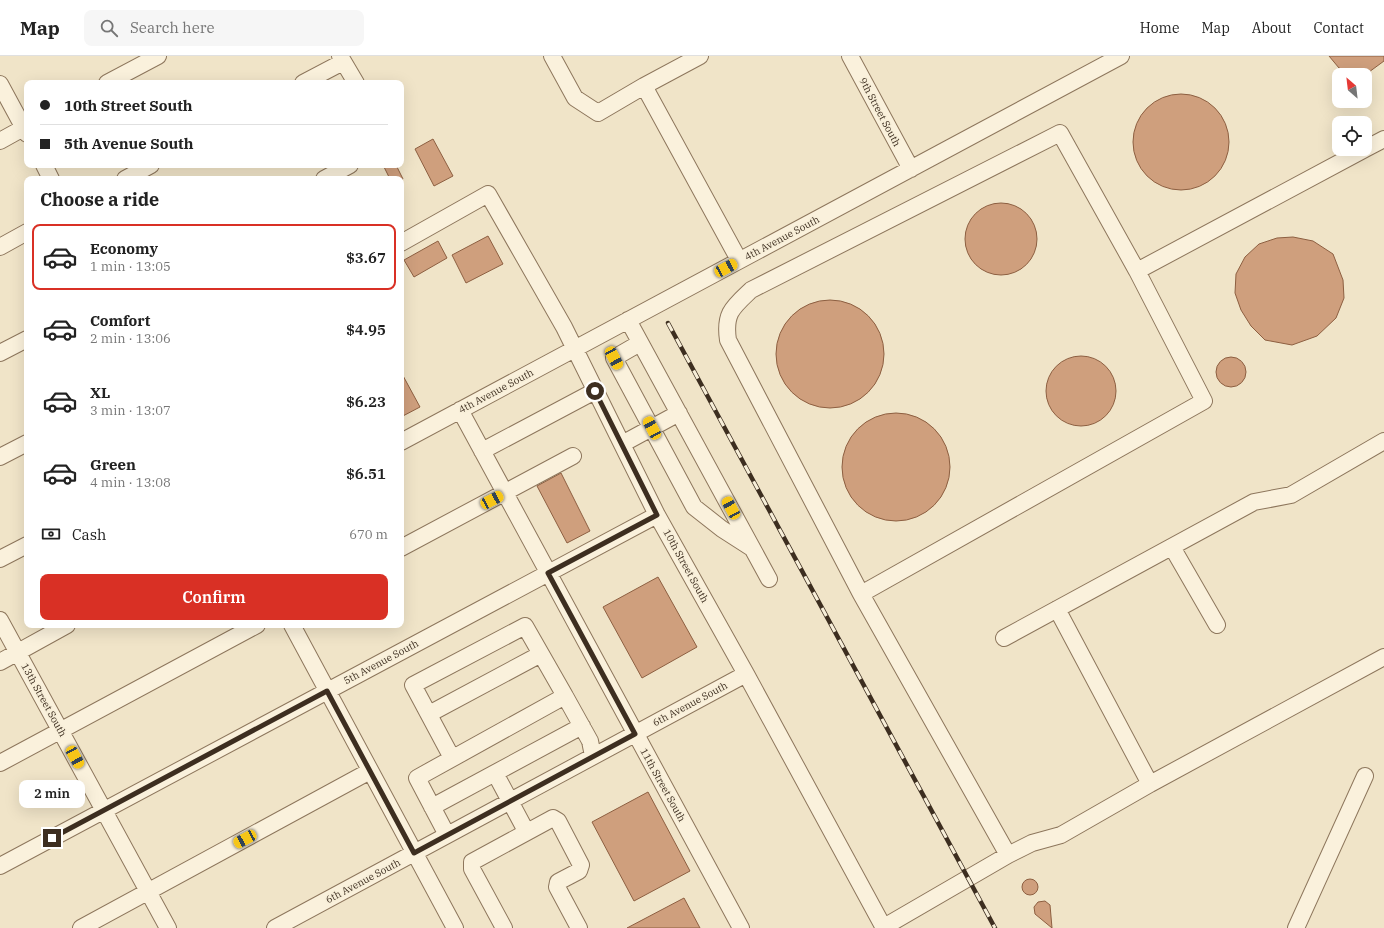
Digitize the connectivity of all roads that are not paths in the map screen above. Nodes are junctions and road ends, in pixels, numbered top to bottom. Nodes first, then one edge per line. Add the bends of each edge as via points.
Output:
1 (158, 56) edge
2 (552, 56) edge
3 (700, 56) edge
4 (850, 56) edge
5 (1121, 56) edge
6 (341, 59) edge
7 (113, 80) edge
8 (308, 80) edge
9 (354, 80) edge
10 (0, 84) edge
11 (644, 86) junction
12 (24, 126) edge
13 (24, 130) edge
14 (1384, 138) edge
15 (0, 141) edge
16 (1372, 145) edge
17 (1352, 156) edge
18 (145, 168) edge
19 (344, 168) edge
20 (911, 169) junction
21 (131, 176) edge
22 (330, 176) edge
23 (24, 234) edge
24 (404, 241) edge
25 (0, 247) edge
26 (739, 260) junction
27 (1137, 271) junction
28 (628, 320) junction
29 (24, 340) edge
30 (640, 344) junction
31 (574, 349) junction
32 (0, 353) edge
33 (595, 391) junction
34 (460, 410) junction
35 (679, 413) junction
36 (652, 428) junction
37 (404, 440) edge
38 (1384, 441) edge
39 (622, 444) junction
40 (24, 445) edge
41 (482, 451) junction
42 (573, 456) dead end
43 (0, 457) edge
44 (504, 493) junction
45 (657, 515) junction
46 (24, 546) edge
47 (404, 546) edge
48 (1172, 547) junction
49 (753, 549) junction
50 (0, 559) edge
51 (548, 573) junction
52 (769, 579) dead end
53 (861, 594) junction
54 (1057, 609) junction
55 (0, 620) edge
56 (1217, 625) dead end
57 (62, 628) edge
58 (251, 628) edge
59 (294, 628) edge
60 (1004, 638) dead end
61 (18, 652) junction
62 (541, 654) junction
63 (1384, 657) edge
64 (0, 662) edge
65 (746, 674) junction
66 (327, 691) junction
67 (565, 696) junction
68 (429, 714) junction
69 (582, 726) junction
70 (60, 730) junction
71 (635, 734) junction
72 (593, 756) junction
73 (452, 758) junction
74 (0, 762) edge
75 (370, 771) junction
76 (495, 773) junction
77 (1365, 776) dead end
78 (1150, 784) junction
79 (510, 801) junction
80 (432, 807) junction
81 (104, 811) junction
82 (526, 831) junction
83 (447, 835) junction
84 (414, 853) junction
85 (1008, 855) junction
86 (0, 866) edge
87 (148, 892) junction
88 (81, 928) edge
89 (168, 928) edge
90 (274, 928) edge
91 (455, 928) edge
92 (504, 928) edge
93 (580, 928) edge
94 (741, 928) edge
95 (884, 928) edge
96 (1296, 928) edge

1 - 7 street
2 - 11 street via 575,98 598,113
3 - 11 street
4 - 20 street, 9th Street South
5 - 20 street, 4th Avenue South
6 - 8 street
6 - 9 street
10 - 12 street
11 - 26 street
13 - 15 street
14 - 16 street
17 - 27 street
18 - 21 street
19 - 22 street
20 - 26 street, 4th Avenue South
23 - 25 street
24 - 31 street, 10th Street South via 488,194 564,326
26 - 28 street, 4th Avenue South
27 - 53 street via 1204,401
27 - 53 street via 1060,132 751,290 730,310 728,340
28 - 30 street
28 - 31 street, 4th Avenue South
29 - 32 street
30 - 35 street
30 - 36 street via 614,358
31 - 33 street, 10th Street South
31 - 34 street, 4th Avenue South
33 - 39 street, 10th Street South
33 - 41 street
34 - 37 street, 4th Avenue South
34 - 41 street, 11th Street South
35 - 36 street
35 - 49 street
36 - 39 street
36 - 49 street via 694,507
38 - 48 street via 1291,495 1254,502
39 - 45 street, 10th Street South
40 - 43 street
41 - 44 street, 11th Street South
42 - 44 street
44 - 47 street
44 - 51 street, 11th Street South
45 - 51 street, 5th Avenue South
45 - 65 street, 10th Street South
46 - 50 street
48 - 54 street
48 - 56 street
49 - 52 street
51 - 66 street, 5th Avenue South
51 - 71 street, 11th Street South
53 - 85 street
54 - 60 street
54 - 78 street
55 - 61 street, 13th Street South
57 - 61 street
58 - 70 street
59 - 66 street
61 - 64 street
61 - 70 street, 13th Street South
62 - 67 street
62 - 68 street
62 - 68 street via 525,626 413,685
63 - 78 street
65 - 71 street, 6th Avenue South
65 - 95 street, 10th Street South
66 - 75 street
66 - 81 street, 5th Avenue South
67 - 69 street
67 - 73 street
68 - 73 street
69 - 72 street via 590,741
69 - 76 street
70 - 74 street
70 - 81 street, 13th Street South
71 - 72 street, 6th Avenue South
71 - 94 street, 11th Street South
72 - 79 street, 6th Avenue South
73 - 80 street via 417,778
75 - 84 street
75 - 87 street
76 - 79 street
76 - 80 street
77 - 96 street
78 - 85 street via 1061,835 1032,843
79 - 82 street
79 - 83 street, 6th Avenue South
80 - 83 street
81 - 86 street, 5th Avenue South
81 - 87 street, 13th Street South
82 - 92 street via 474,860 471,865
82 - 93 street via 551,818 558,821 581,865 579,871 558,882 557,887
83 - 84 street, 6th Avenue South
84 - 90 street, 6th Avenue South
84 - 91 street
85 - 95 street
87 - 88 street
87 - 89 street, 13th Street South

